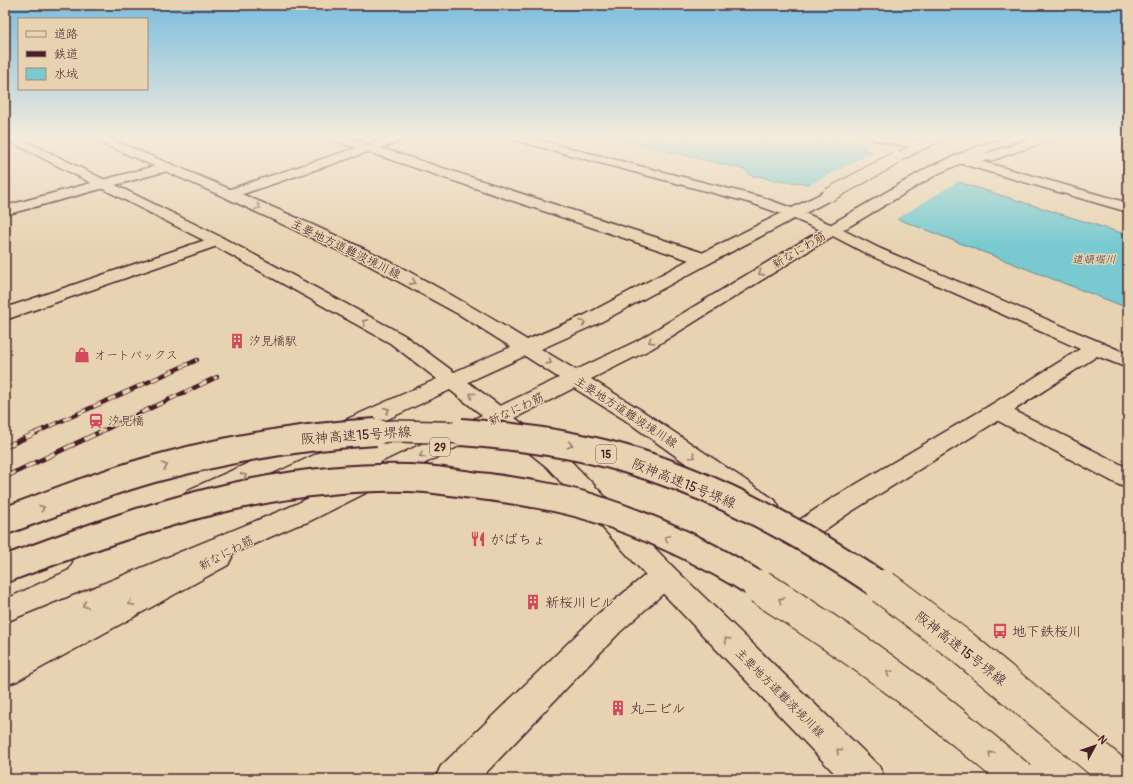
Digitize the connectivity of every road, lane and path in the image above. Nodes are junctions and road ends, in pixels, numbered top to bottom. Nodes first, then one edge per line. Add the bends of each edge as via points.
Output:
1 (81, 173) edge
2 (146, 173) edge
3 (179, 173) edge
4 (295, 173) edge
5 (444, 173) edge
6 (651, 173) edge
7 (870, 173) edge
8 (930, 173) edge
9 (1006, 173) edge
10 (105, 184) junction
11 (229, 194) junction
12 (1128, 208) edge
13 (5, 211) edge
14 (795, 214) junction
15 (832, 230) junction
16 (217, 241) junction
17 (704, 259) junction
18 (5, 314) edge
19 (527, 348) junction
20 (1095, 348) junction
21 (1128, 362) edge
22 (577, 379) junction
23 (453, 381) junction
24 (997, 411) junction
25 (500, 417) junction
26 (1128, 479) edge
27 (314, 507) junction
28 (5, 521) edge
29 (802, 532) junction
30 (5, 569) edge
31 (664, 576) junction
32 (5, 586) edge
33 (5, 639) edge
34 (5, 670) edge
35 (454, 779) edge
36 (866, 779) edge
37 (1020, 779) edge
38 (1101, 779) edge
39 (1122, 779) edge

1 - 10 main road, 主要地方道難波境川線
2 - 10 main road
3 - 11 main road, 主要地方道難波境川線
4 - 11 main road
5 - 17 main road
6 - 14 main road via 756,200
7 - 14 main road, bridge
8 - 15 main road, 新なにわ筋 / 29
9 - 12 main road
10 - 13 main road
10 - 16 main road, 主要地方道難波境川線
11 -> 19 main road, 主要地方道難波境川線 via 369,258 467,311
14 - 15 main road
14 - 17 main road
15 - 20 main road via 875,252
15 -> 22 main road, 新なにわ筋 / 29 via 644,345
16 - 18 main road
23 -> 16 main road, 主要地方道難波境川線 via 397,339
19 -> 17 main road via 592,319
19 -> 22 main road, 主要地方道難波境川線
19 - 23 main road
20 - 21 main road
20 - 24 main road
22 - 25 main road, 新なにわ筋 / 29
22 -> 29 main road, 主要地方道難波境川線
25 -> 23 main road, 主要地方道難波境川線
32 -> 23 main road
24 - 26 main road
24 - 29 main road via 840,506
25 -> 27 main road, 新なにわ筋 / 29
25 - 31 main road, 主要地方道難波境川線 via 556,461
27 -> 33 main road
27 -> 34 main road, 新なにわ筋 / 29
28 -> 39 main road, 阪神高速15号堺線 / 15, bridge via 167,465 247,447 320,435 389,430 455,431 510,435 567,444 622,458 674,476 725,498 786,528 860,572 938,628
29 - 38 main road, 主要地方道難波境川線 via 963,660
37 -> 30 main road, bridge via 896,679 752,582 640,525 538,494 425,479 303,484 244,494 178,510 95,536
31 - 35 main road via 609,623
36 -> 31 main road, 主要地方道難波境川線

